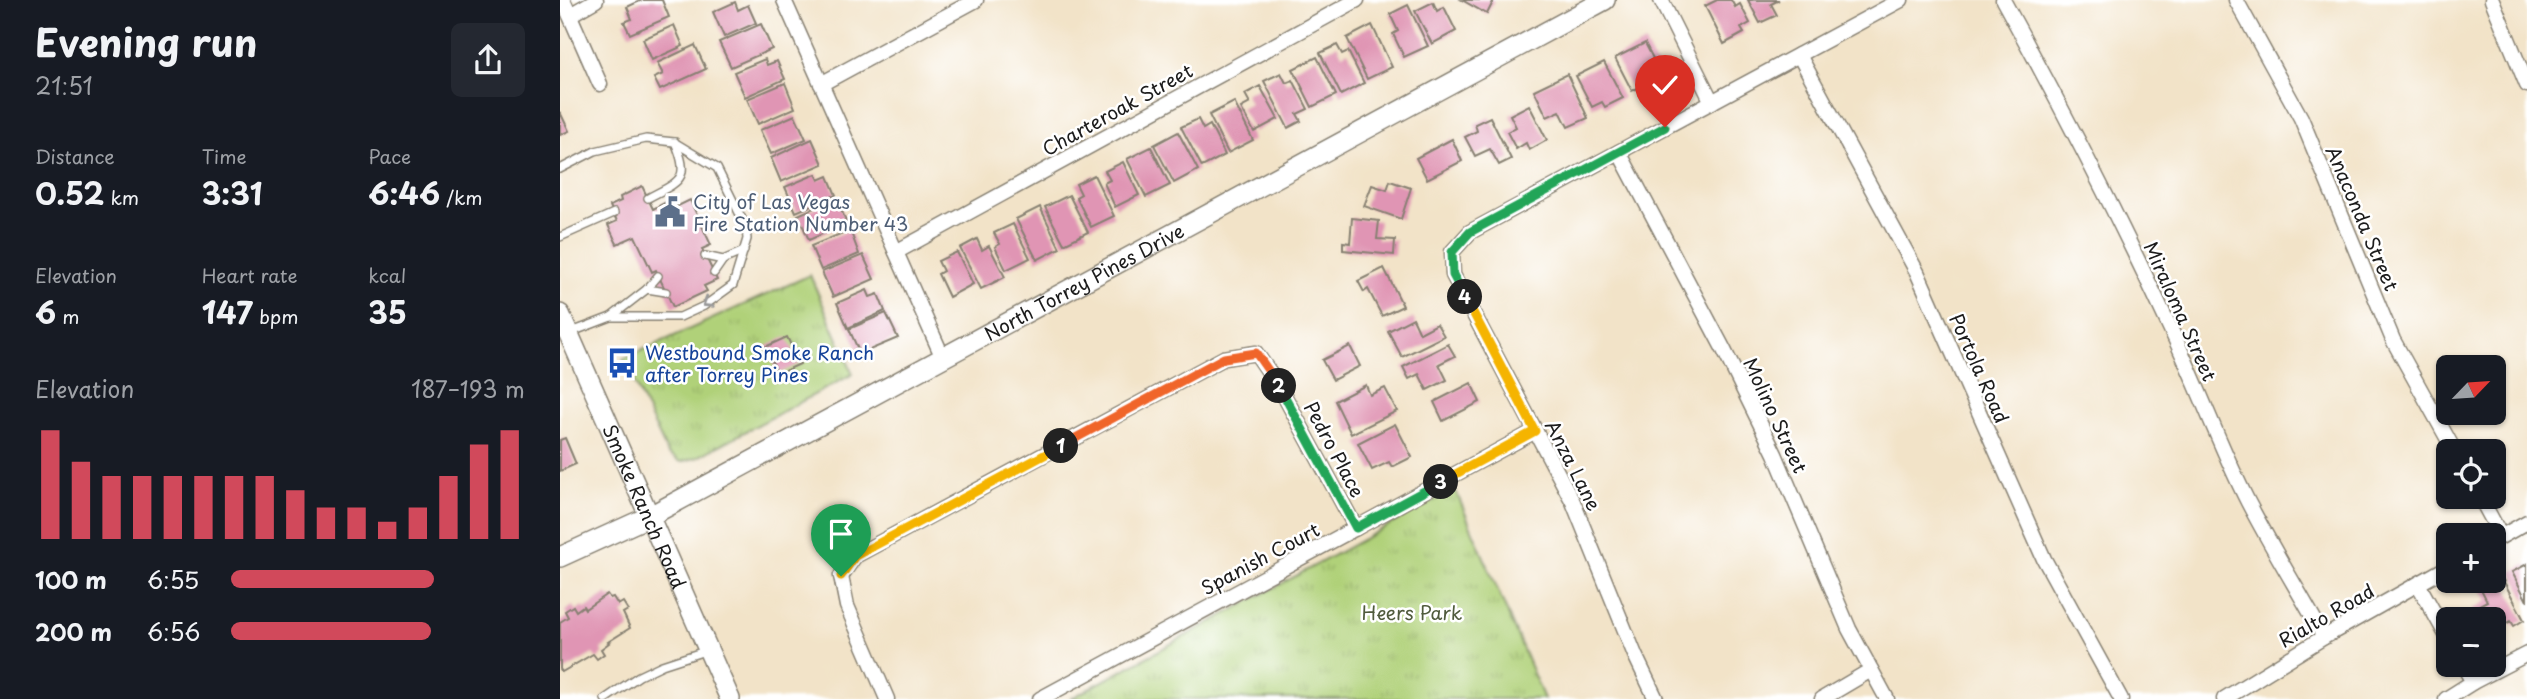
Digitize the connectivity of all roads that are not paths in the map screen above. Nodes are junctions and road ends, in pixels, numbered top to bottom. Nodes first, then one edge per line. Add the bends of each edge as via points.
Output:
1 (563, 0) edge
2 (596, 0) edge
3 (784, 0) edge
4 (975, 0) edge
5 (1357, 0) edge
6 (1605, 0) edge
7 (1661, 0) edge
8 (1901, 0) edge
9 (2003, 0) edge
10 (2236, 0) edge
11 (2492, 0) edge
12 (570, 15) junction
13 (1799, 55) junction
14 (600, 84) dead end
15 (821, 84) junction
16 (2527, 85) edge
17 (1712, 102) junction
18 (674, 142) junction
19 (1619, 152) junction
20 (560, 169) edge
21 (648, 198) dead end
22 (614, 213) dead end
23 (560, 237) edge
24 (744, 251) junction
25 (896, 252) junction
26 (705, 256) dead end
27 (723, 260) junction
28 (714, 273) dead end
29 (658, 276) dead end
30 (647, 289) junction
31 (666, 292) dead end
32 (560, 314) edge
33 (611, 317) junction
34 (568, 333) junction
35 (943, 358) junction
36 (1535, 431) junction
37 (2448, 439) edge
38 (650, 516) junction
39 (2527, 522) edge
40 (1356, 528) junction
41 (2506, 534) edge
42 (560, 557) edge
43 (2436, 574) edge
44 (2418, 584) junction
45 (2436, 616) edge
46 (2324, 637) junction
47 (708, 650) junction
48 (2527, 654) edge
49 (1871, 670) junction
50 (2470, 677) edge
51 (2473, 682) junction
52 (605, 699) edge
53 (730, 699) edge
54 (887, 699) edge
55 (1040, 699) edge
56 (1656, 699) edge
57 (1822, 699) edge
58 (1887, 699) edge
59 (2121, 699) edge
60 (2224, 699) edge
61 (2446, 699) edge

1 - 12 street
2 - 12 street
3 - 15 street
4 - 15 street
5 - 25 street, Charteroak Street
6 - 35 main road, North Torrey Pines Drive
7 - 17 street
8 - 13 street
9 - 46 street, Miraloma Street via 2119,221 2249,504
10 - 37 street, Anaconda Street via 2301,118 2393,340
11 - 16 street
12 - 14 street
13 - 17 street
13 - 59 street, Portola Road via 1917,272 2044,559
15 - 25 street
17 - 19 street
18 - 20 lane via 646,139 596,151
18 - 21 lane via 683,173 674,185
18 - 24 lane via 717,168 746,227
19 - 36 street, Anza Lane via 1470,232 1452,252 1453,275
19 - 49 street, Molino Street via 1775,454
22 - 23 lane
24 - 27 lane
24 -> 33 lane via 733,285 705,306 680,317
25 - 35 street
26 - 27 lane
27 - 28 lane
29 - 30 lane
30 - 31 lane
30 - 33 lane
32 - 34 main road, Smoke Ranch Road
33 - 34 lane
34 - 38 main road, Smoke Ranch Road
35 - 38 main road, North Torrey Pines Drive
36 - 40 street, Spanish Court
36 - 56 street, Anza Lane via 1573,502
38 - 42 main road, North Torrey Pines Drive
38 - 47 main road, Smoke Ranch Road
39 - 41 street
40 - 54 street, Pedro Place via 1256,353 1224,358 855,556 841,576 847,606
40 - 55 street, Spanish Court
43 - 44 street, Rialto Road
44 - 45 street
44 - 46 street, Rialto Road
46 - 60 street, Rialto Road
47 - 52 lane via 639,676
47 - 53 main road, Smoke Ranch Road
48 - 51 street
49 - 57 street
49 - 58 street, Molino Street
50 - 51 street
51 - 61 street

